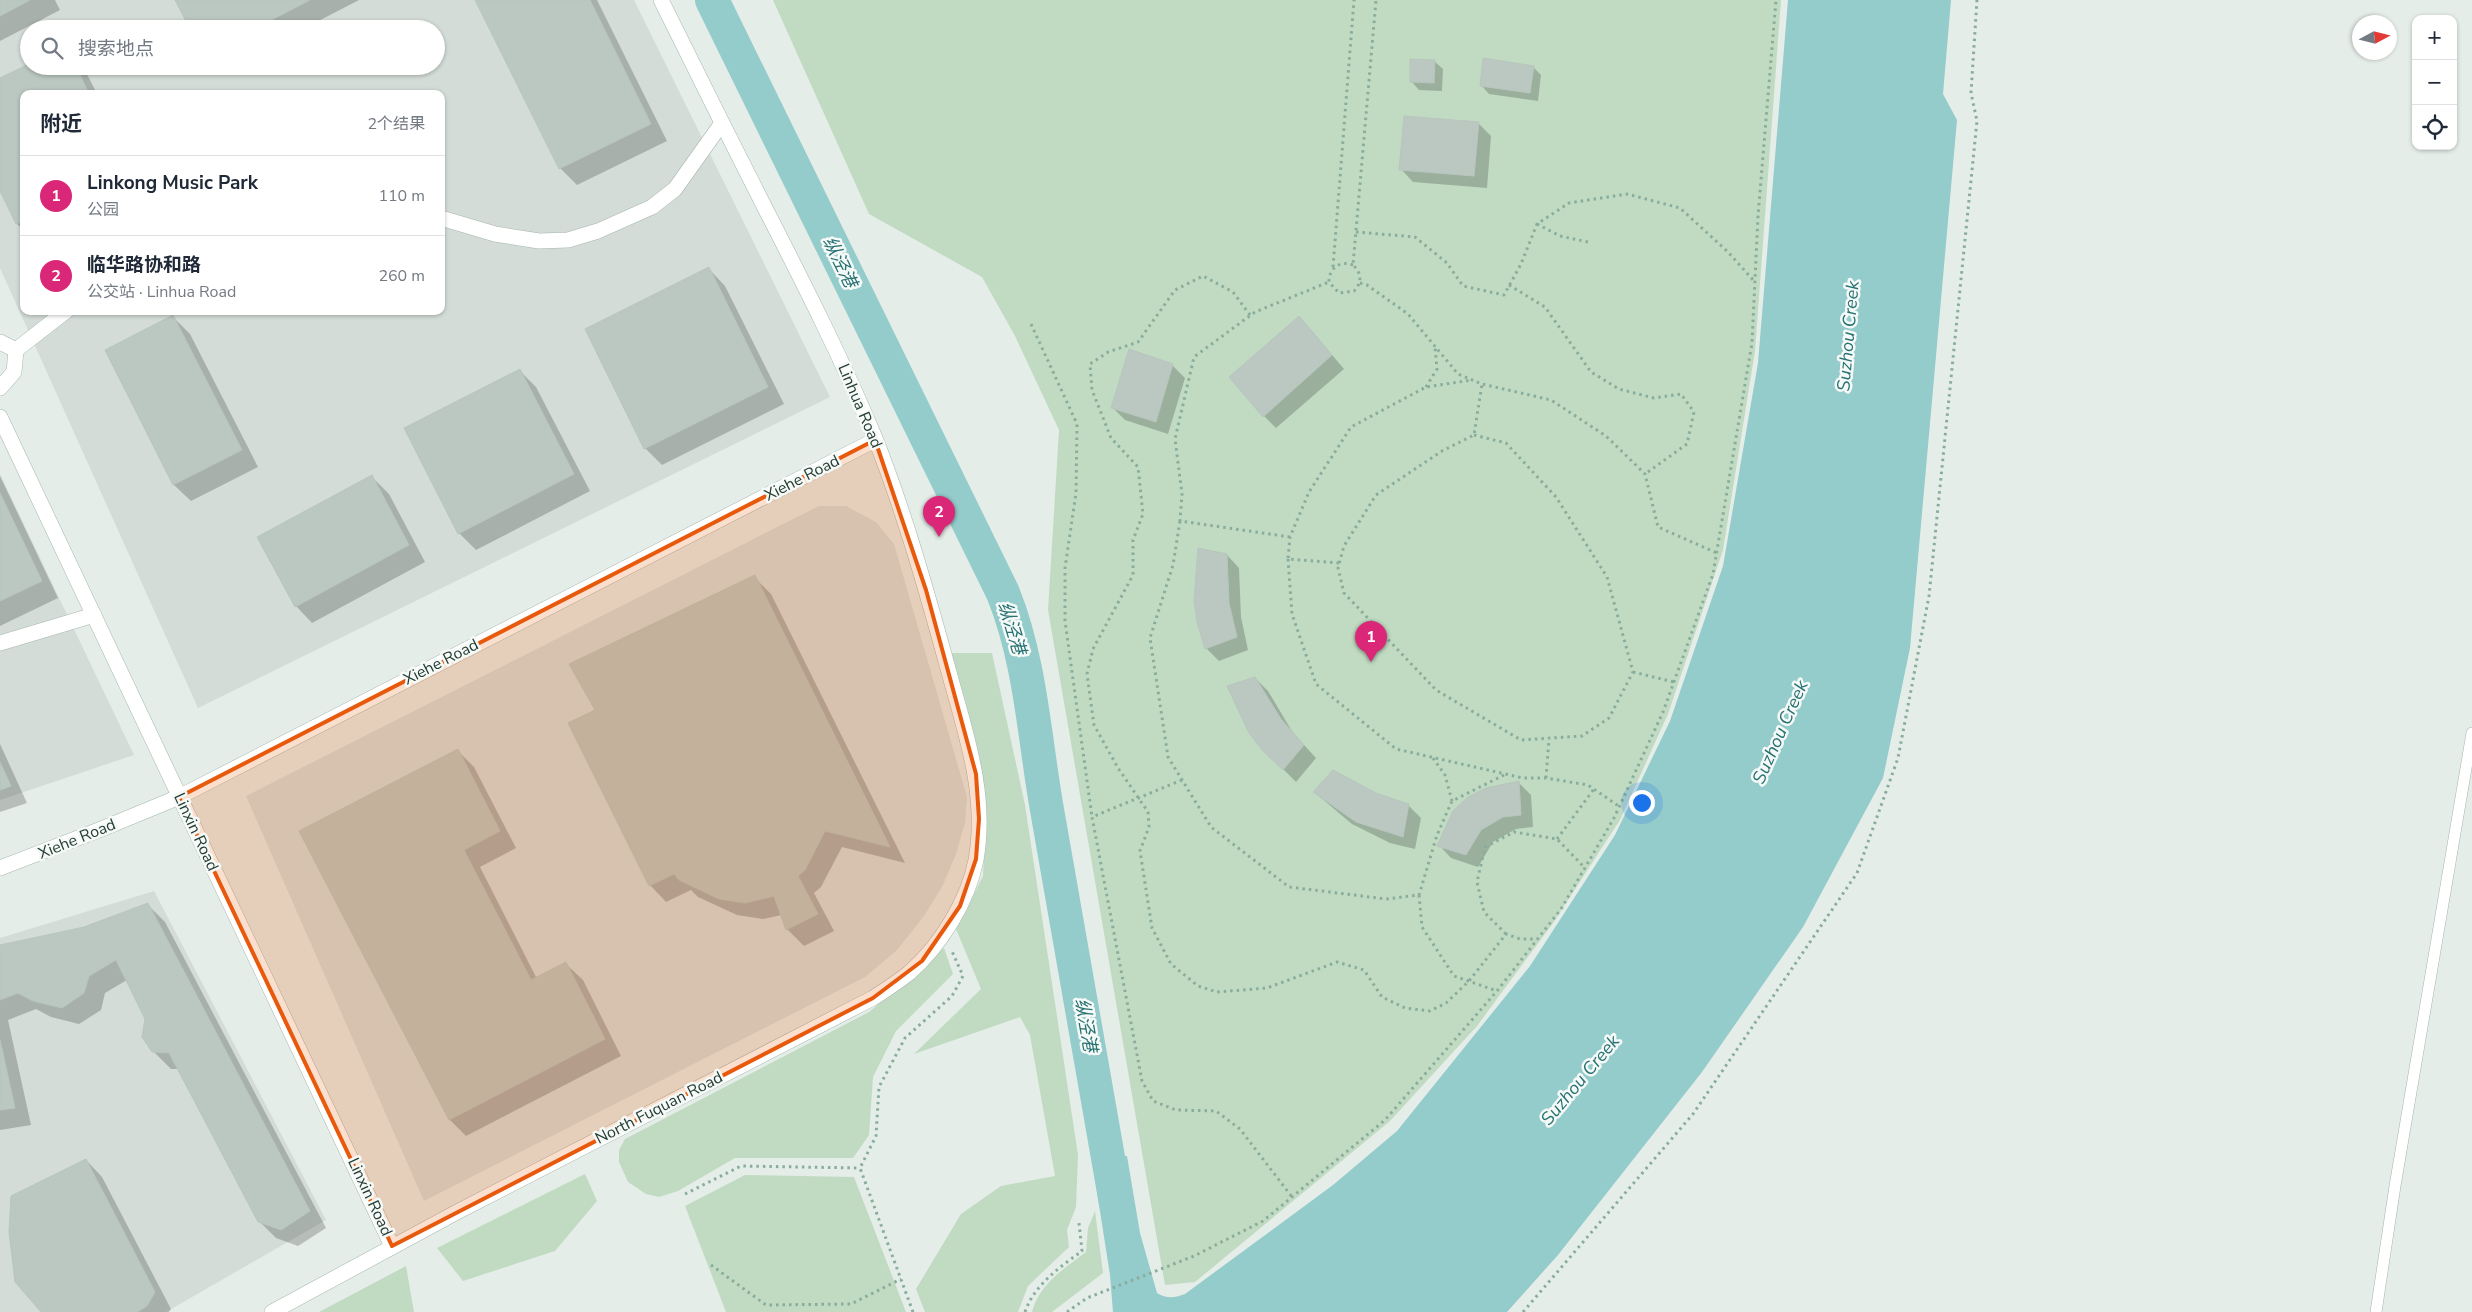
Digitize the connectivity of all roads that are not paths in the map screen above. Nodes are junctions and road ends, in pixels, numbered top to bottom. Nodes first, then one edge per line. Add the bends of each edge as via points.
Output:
1 (660, 0) edge
2 (722, 123) junction
3 (445, 219) edge
4 (61, 315) edge
5 (0, 342) edge
6 (16, 350) junction
7 (0, 388) edge
8 (0, 417) edge
9 (876, 440) junction
10 (94, 616) junction
11 (0, 643) edge
12 (2472, 733) edge
13 (180, 796) junction
14 (978, 840) joint
15 (0, 868) edge
16 (392, 1246) junction
17 (272, 1312) edge
18 (2376, 1312) edge

1 - 2 street, Linhua Road
2 - 3 street via 675,188 652,207 598,231 568,240 539,241 496,234
2 - 9 street, Linhua Road via 823,322
4 - 6 street
5 - 6 street
6 - 7 street via 14,372
8 - 10 street, Linxin Road
9 - 13 street, Xiehe Road
9 - 14 street, Linhua Road via 926,590 969,745 979,797
10 - 11 street
10 - 13 street, Linxin Road
12 - 18 lane via 2396,1176
13 - 15 street, Xiehe Road
13 - 16 street, Linxin Road
14 - 16 street, North Fuquan Road via 966,893 943,933 922,961 872,998
16 - 17 street, North Fuquan Road

